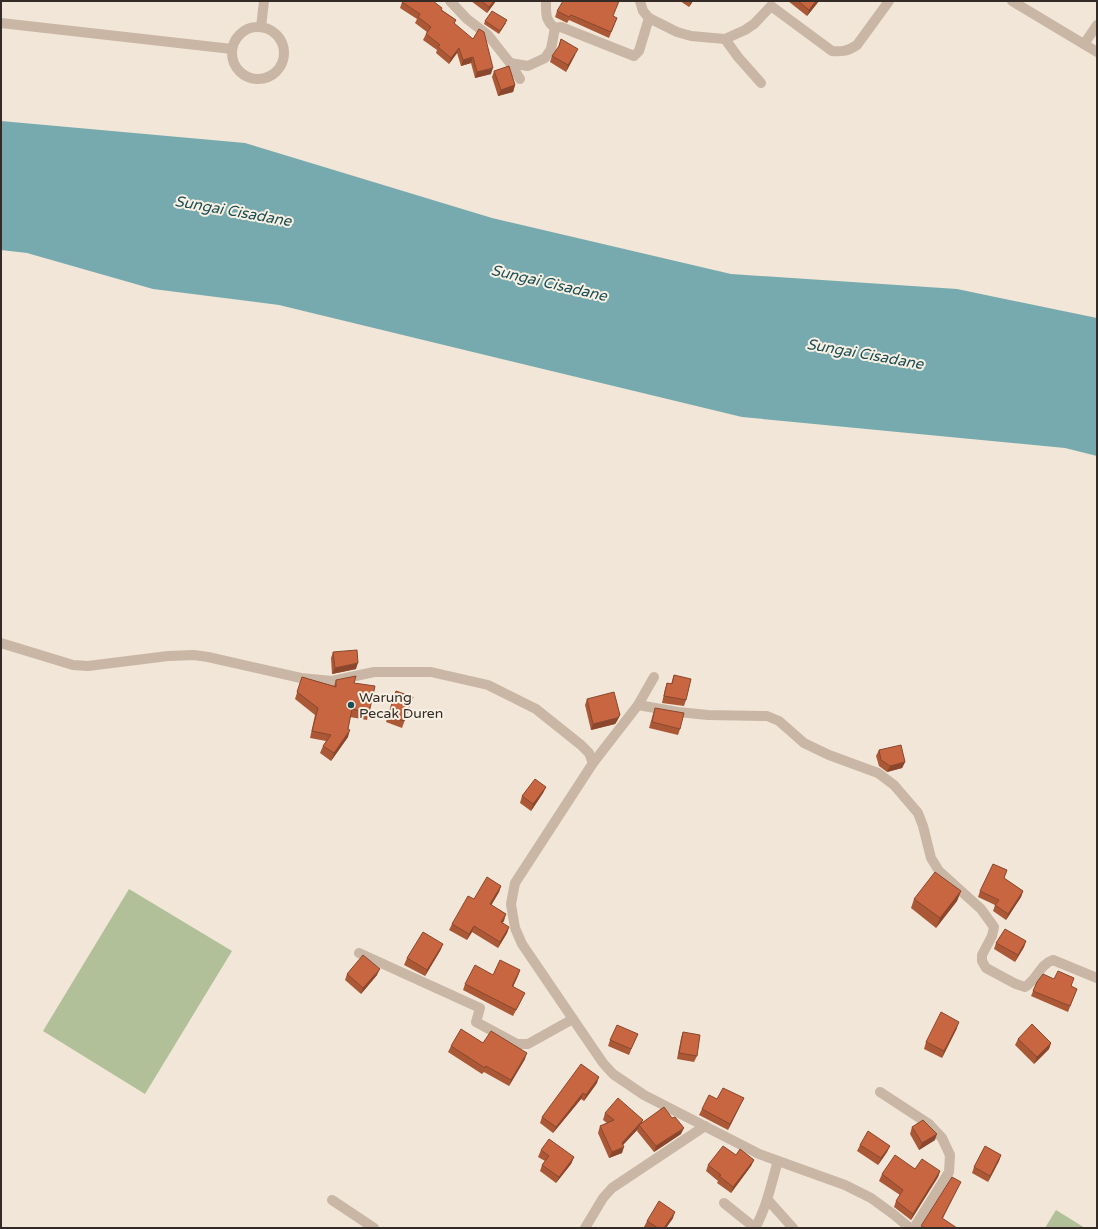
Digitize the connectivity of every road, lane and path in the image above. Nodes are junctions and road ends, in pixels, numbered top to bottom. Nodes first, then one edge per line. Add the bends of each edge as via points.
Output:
1 (264, 1) edge
2 (450, 1) edge
3 (546, 1) edge
4 (640, 1) edge
5 (889, 1) edge
6 (1012, 1) edge
7 (770, 3) edge
8 (649, 18) junction
9 (1, 23) edge
10 (1097, 26) edge
11 (261, 27) junction
12 (555, 28) junction
13 (725, 39) junction
14 (1084, 44) junction
15 (232, 49) junction
16 (1097, 52) edge
17 (510, 63) junction
18 (520, 79) dead end
19 (762, 83) dead end
20 (1, 643) edge
21 (654, 677) dead end
22 (638, 705) junction
23 (593, 763) junction
24 (359, 953) dead end
25 (1097, 978) edge
26 (572, 1019) junction
27 (880, 1092) dead end
28 (705, 1126) junction
29 (778, 1161) junction
30 (332, 1200) dead end
31 (768, 1200) junction
32 (724, 1203) dead end
33 (374, 1228) edge
34 (585, 1228) edge
35 (755, 1228) edge
36 (793, 1228) edge
37 (910, 1228) edge
38 (914, 1228) edge

1 - 11 street
2 - 17 street via 467,19 488,35
3 - 12 street via 548,22
4 - 8 street via 643,11
5 - 7 street via 857,45 840,52 832,51
6 - 14 street
7 - 13 street via 749,27
8 - 12 street via 639,51 634,56 561,27
8 - 13 street via 691,36
9 - 15 street
10 - 14 street
11 - 15 street via 242,32
11 - 15 street via 274,32 282,43 284,57 279,70 268,78 261,79 242,74 233,63
12 - 17 street via 551,49 545,58 528,66
13 - 19 street
14 - 16 street
17 - 18 street
20 - 23 street via 80,666 194,655 312,680 332,681 374,672 431,672 488,685 536,709 581,745
21 - 22 street
22 - 23 street
22 - 25 street via 708,715 767,716 779,721 804,744 878,773 894,785 918,813 930,858 939,872 982,909 994,927 982,955 986,968 1025,988 1032,983 1046,962 1053,960
23 - 26 street via 515,883 511,904 515,928 522,944
24 - 26 street via 480,1008 476,1022 517,1044 528,1044
26 - 28 street via 613,1074 644,1095
27 - 38 street via 929,1124 942,1138 950,1155 949,1172
28 - 29 street
28 - 34 street via 612,1188 602,1198
29 - 31 street
29 - 37 street via 845,1185 871,1198
30 - 33 street
31 - 35 street
31 - 36 street
32 - 35 street

